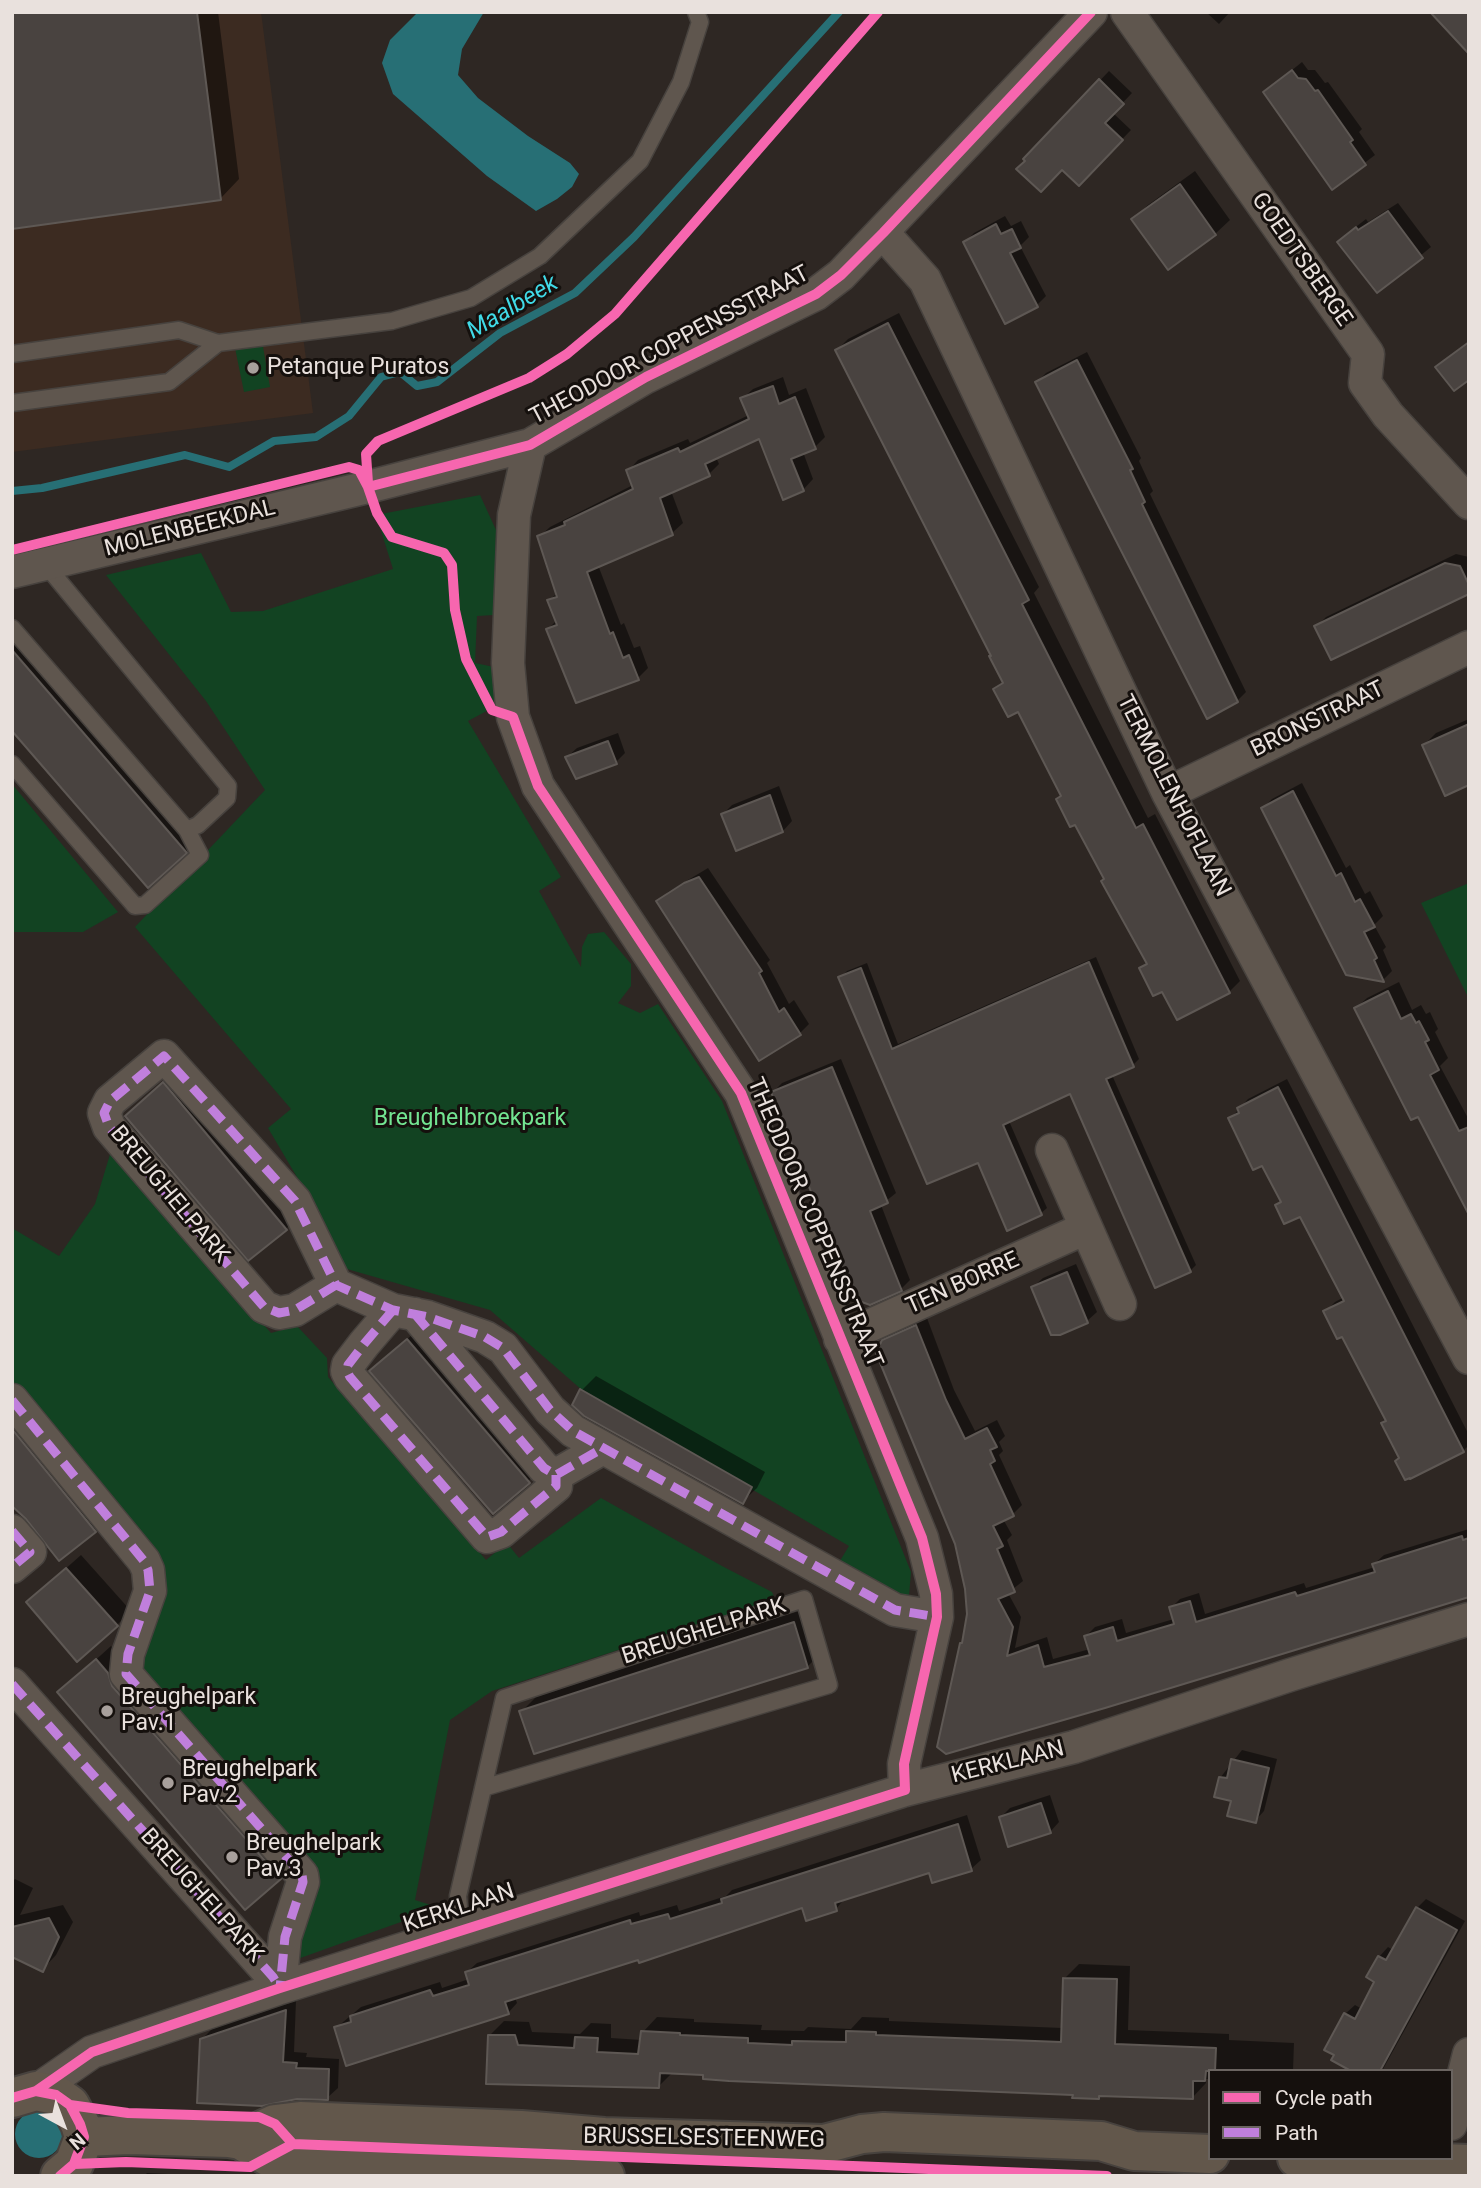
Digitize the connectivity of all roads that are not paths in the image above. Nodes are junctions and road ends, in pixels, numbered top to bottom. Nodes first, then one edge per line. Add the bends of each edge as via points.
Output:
1 (696, 12) edge
2 (1091, 12) edge
3 (1127, 12) edge
4 (883, 233) junction
5 (218, 343) junction
6 (12, 354) edge
7 (12, 403) edge
8 (530, 444) junction
9 (368, 486) joint
10 (1469, 503) edge
11 (45, 564) junction
12 (12, 572) edge
13 (12, 628) edge
14 (1469, 647) edge
15 (12, 764) edge
16 (1168, 793) junction
17 (187, 830) junction
18 (1052, 1150) dead end
19 (1086, 1228) junction
20 (336, 1285) junction
21 (1119, 1304) dead end
22 (404, 1312) junction
23 (840, 1339) junction
24 (1469, 1358) edge
25 (12, 1400) edge
26 (603, 1448) junction
27 (556, 1475) junction
28 (12, 1531) edge
29 (12, 1567) edge
30 (937, 1617) junction
31 (1469, 1619) edge
32 (12, 1684) edge
33 (483, 1788) junction
34 (905, 1790) junction
35 (461, 1931) junction
36 (280, 1988) junction
37 (1469, 2054) edge
38 (24, 2095) edge
39 (1453, 2116) edge
40 (84, 2137) junction
41 (241, 2140) junction
42 (1208, 2154) edge
43 (1374, 2160) edge
44 (1452, 2162) edge
45 (64, 2175) edge
46 (605, 2176) edge

1 - 5 lane via 700,22 681,82 640,161 540,256 471,298 392,321
2 - 4 street, THEODOOR COPPENSSTRAAT
3 - 10 street, GOEDTSBERGE via 1368,354 1365,383 1388,415
4 - 8 street, THEODOOR COPPENSSTRAAT via 816,294 646,377
4 - 16 street, TERMOLENHOFLAAN via 925,280
5 - 6 lane via 179,330
5 - 7 lane via 169,382
8 - 9 street, THEODOOR COPPENSSTRAAT
8 - 23 street, THEODOOR COPPENSSTRAAT via 514,515 508,663 513,717 538,786 741,1093
9 - 11 street, MOLENBEEKDAL
11 - 12 street, MOLENBEEKDAL
11 - 17 lane via 228,786 227,798
13 - 17 lane
14 - 16 street, BRONSTRAAT
15 - 17 lane via 135,906 145,905 200,855
16 - 24 street, TERMOLENHOFLAAN
18 - 19 street
19 - 21 street
19 - 23 street, TEN BORRE
20 - 20 street, BREUGHELPARK via 295,1201 164,1056 110,1101 104,1112 109,1127 264,1307 279,1313 296,1310
20 - 22 street
22 - 26 street via 485,1337 503,1348 550,1410 573,1431
22 - 27 street via 544,1468
22 - 27 street via 363,1344 347,1371 487,1537 502,1532 556,1486
23 - 30 street, THEODOOR COPPENSSTRAAT via 922,1538
25 - 36 street, BREUGHELPARK via 149,1570 150,1591 128,1654 127,1674 302,1875 285,1937
26 - 27 street
26 - 30 street via 895,1610
28 - 29 street via 30,1552
30 - 34 street, THEODOOR COPPENSSTRAAT via 904,1765
31 - 34 street, KERKLAAN via 1074,1746
32 - 36 street, BREUGHELPARK
33 - 33 lane, BREUGHELPARK via 829,1685 804,1599 504,1698
33 - 35 lane, BREUGHELPARK via 457,1896
34 - 35 street, KERKLAAN
35 - 36 street, KERKLAAN
36 - 38 street, KERKLAAN via 92,2052
37 - 39 street
38 - 40 street via 57,2095 70,2105
40 - 41 street, BRUSSELSESTEENWEG
40 - 45 street via 74,2164
41 - 42 street, BRUSSELSESTEENWEG via 275,2124 300,2120 824,2144 884,2132 1101,2141 1135,2151
41 - 46 street, BRUSSELSESTEENWEG via 268,2157 295,2165
43 - 44 street

